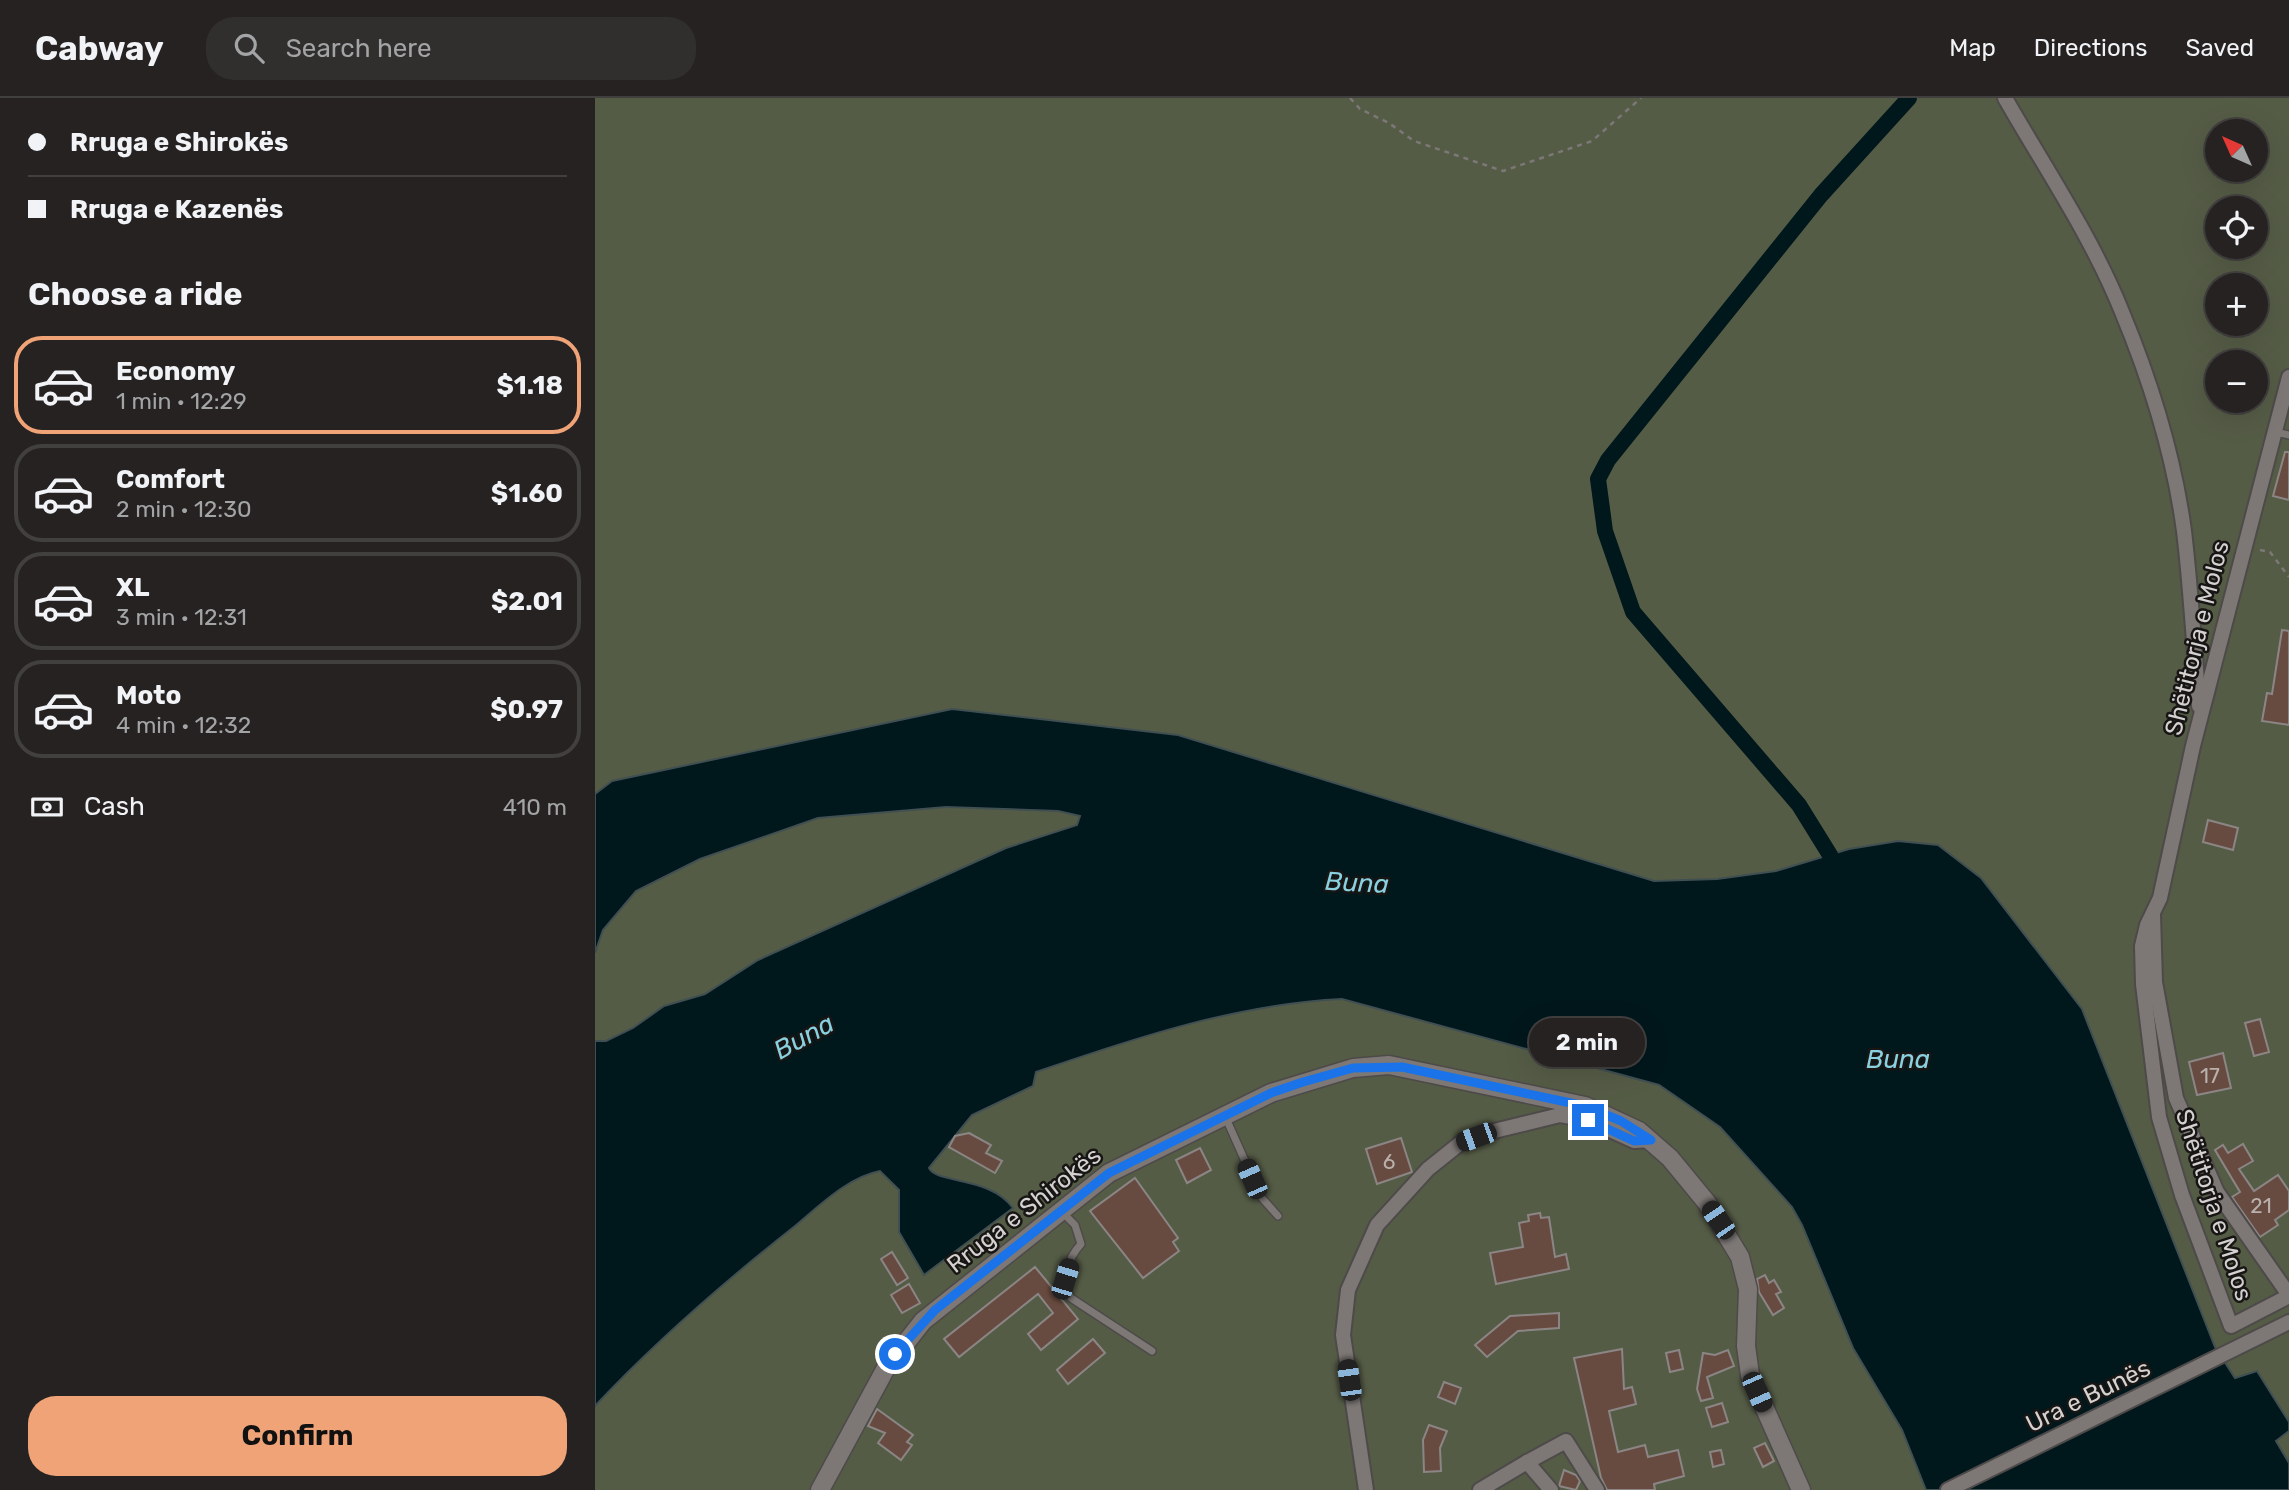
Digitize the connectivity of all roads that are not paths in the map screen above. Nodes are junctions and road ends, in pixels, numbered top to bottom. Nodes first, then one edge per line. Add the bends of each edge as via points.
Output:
1 (2005, 98) edge
2 (2289, 377) edge
3 (2282, 433) edge
4 (2200, 718) junction
5 (2153, 910) junction
6 (1225, 1116) junction
7 (1651, 1140) junction
8 (1061, 1210) junction
9 (1278, 1216) dead end
10 (2289, 1296) edge
11 (2289, 1322) edge
12 (1152, 1351) dead end
13 (1527, 1462) junction
14 (820, 1490) edge
15 (1366, 1490) edge
16 (1480, 1490) edge
17 (1551, 1490) edge
18 (1597, 1490) edge
19 (1801, 1490) edge
20 (1948, 1490) edge

1 - 4 street via 2098,261 2147,375 2184,530
2 - 3 street, Shëtitorja e Molos
3 - 4 street, Shëtitorja e Molos via 2244,547
4 - 5 street, Shëtitorja e Molos
5 - 10 street, Shëtitorja e Molos via 2155,982 2176,1098 2217,1192
5 - 10 street, Shëtitorja e Molos via 2142,946 2143,984 2159,1117 2182,1195 2231,1326
6 - 7 main road, Rruga e Shirokës via 1303,1082 1353,1068 1389,1065 1585,1106
6 - 8 main road, Rruga e Shirokës via 1120,1166
6 - 9 lane via 1261,1198
7 - 15 street via 1634,1141 1588,1120 1560,1115 1490,1132 1463,1142 1428,1170 1377,1225 1348,1290 1343,1335
7 - 19 main road, Rruga e Shirokës via 1707,1203 1740,1257 1748,1289 1746,1346 1751,1375
8 - 12 lane via 1075,1225 1081,1244 1070,1261 1066,1291
8 - 14 main road, Rruga e Shirokës via 915,1330 886,1368
11 - 20 street, Ura e Bunës
13 - 16 street
13 - 17 street
13 - 18 street via 1566,1441

